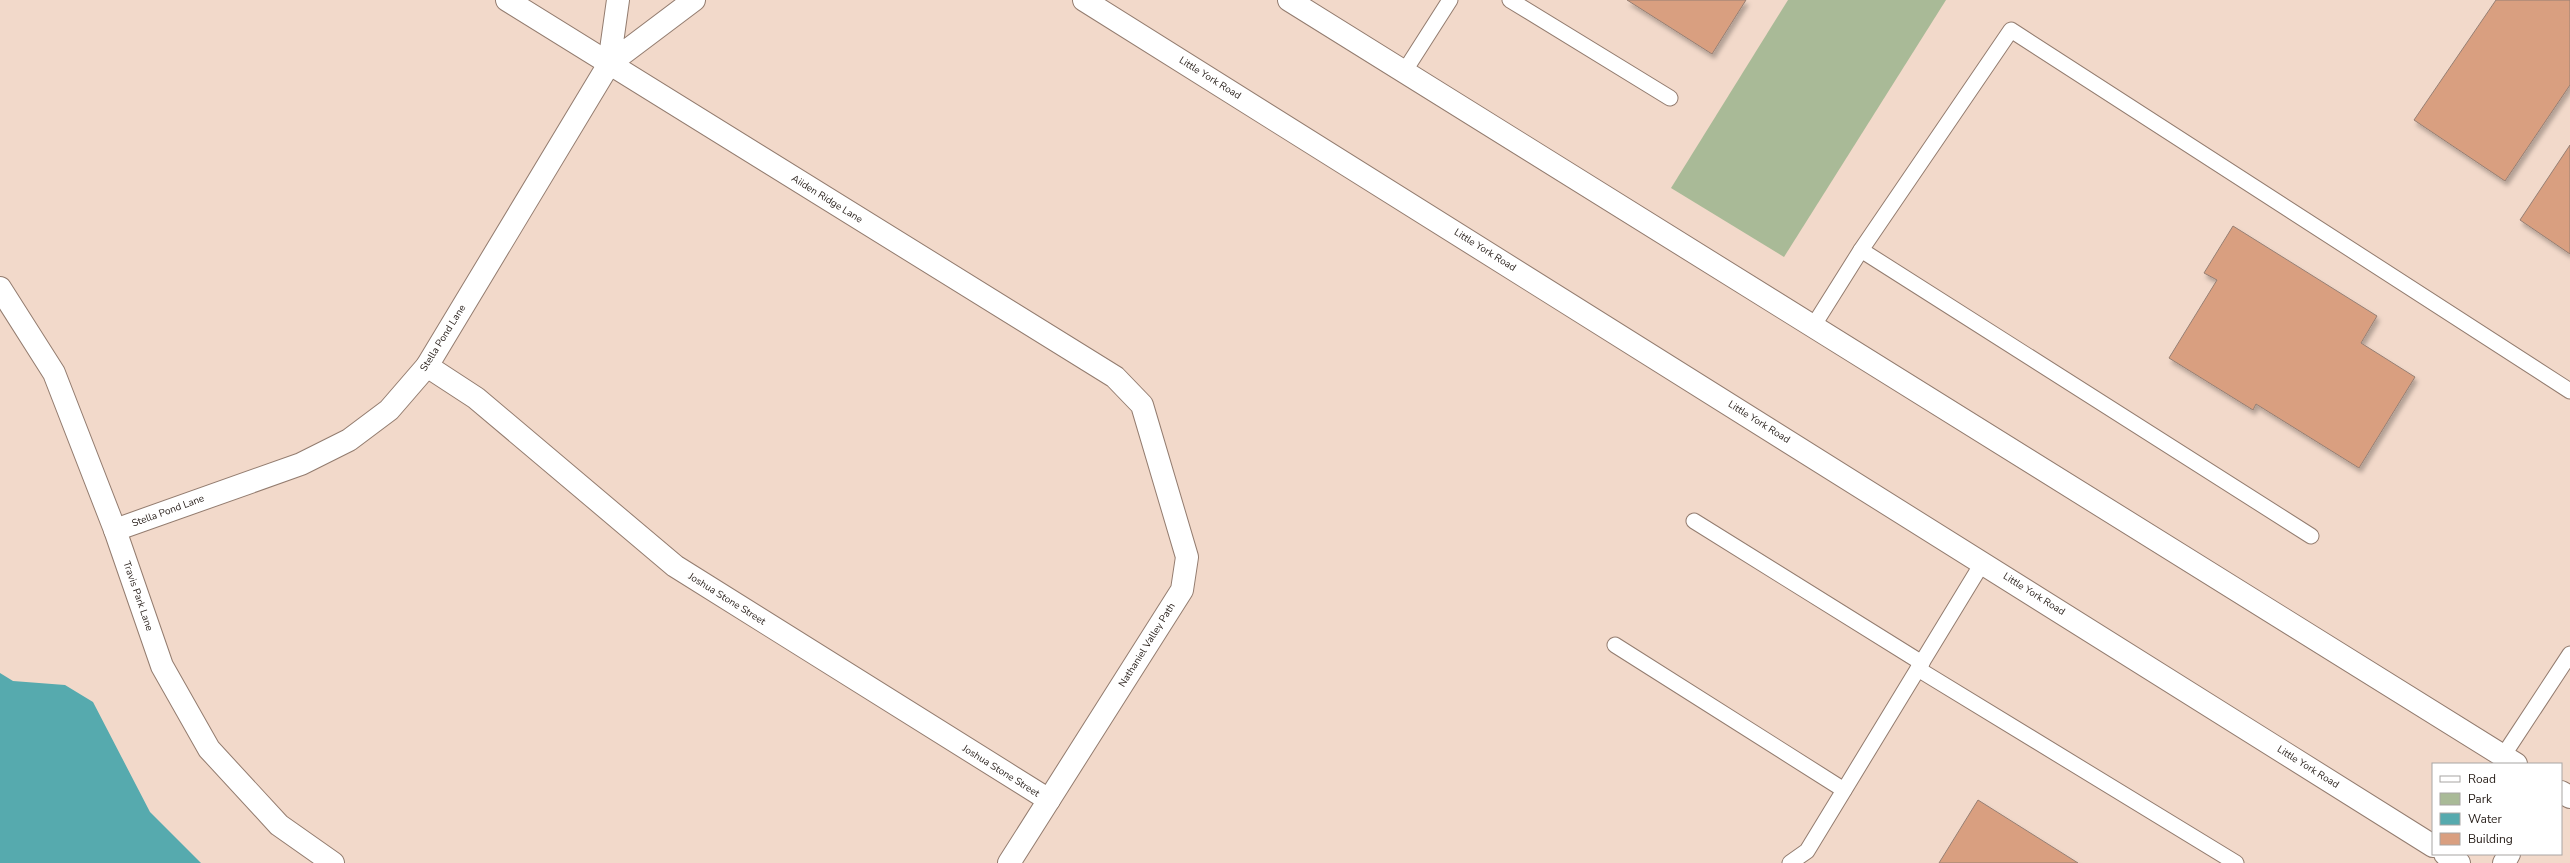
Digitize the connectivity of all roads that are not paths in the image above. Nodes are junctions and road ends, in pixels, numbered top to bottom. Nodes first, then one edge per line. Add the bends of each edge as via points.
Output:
1 (507, 0) edge
2 (618, 0) edge
3 (694, 0) edge
4 (1084, 0) edge
5 (1289, 0) edge
6 (1450, 0) edge
7 (1510, 0) edge
8 (609, 64) junction
9 (1404, 72) junction
10 (1670, 98) dead end
11 (1861, 250) junction
12 (0, 288) edge
13 (1812, 328) junction
14 (427, 366) junction
15 (2570, 391) edge
16 (1142, 405) joint
17 (1694, 521) dead end
18 (115, 530) junction
19 (2311, 536) dead end
20 (1983, 562) junction
21 (1615, 645) dead end
22 (2570, 654) edge
23 (1920, 666) junction
24 (2509, 760) edge
25 (1844, 790) junction
26 (1048, 800) junction
27 (2432, 845) edge
28 (2447, 855) edge
29 (333, 863) edge
30 (1009, 863) edge
31 (1790, 863) edge
32 (2236, 863) edge
33 (2460, 863) edge

1 - 8 street, Aiiden Ridge Lane
2 - 8 street, Stella Pond Lane
3 - 8 street, Stella Pond Lane
4 - 20 street, Little York Road
5 - 9 street
6 - 9 lane
7 - 10 lane
8 - 14 street, Stella Pond Lane
8 - 16 street, Aiiden Ridge Lane via 1115,377
9 - 13 street
11 - 13 lane
11 - 15 lane via 2011,30
11 - 19 lane
12 - 18 street, Travis Park Lane via 54,373
13 - 24 street
14 - 18 street, Stella Pond Lane via 389,410 349,440 301,464
14 - 26 street, Joshua Stone Street via 476,398 675,566
16 - 26 street, Nathaniel Valley Path via 1187,557 1182,590
17 - 23 lane
18 - 29 street, Travis Park Lane via 162,666 208,749 279,826
20 - 23 lane
20 - 27 street, Little York Road
21 - 25 lane
22 - 24 lane
23 - 25 lane
23 - 32 lane
25 - 31 lane via 1807,851
26 - 30 street, Nathaniel Valley Path
28 - 33 street

